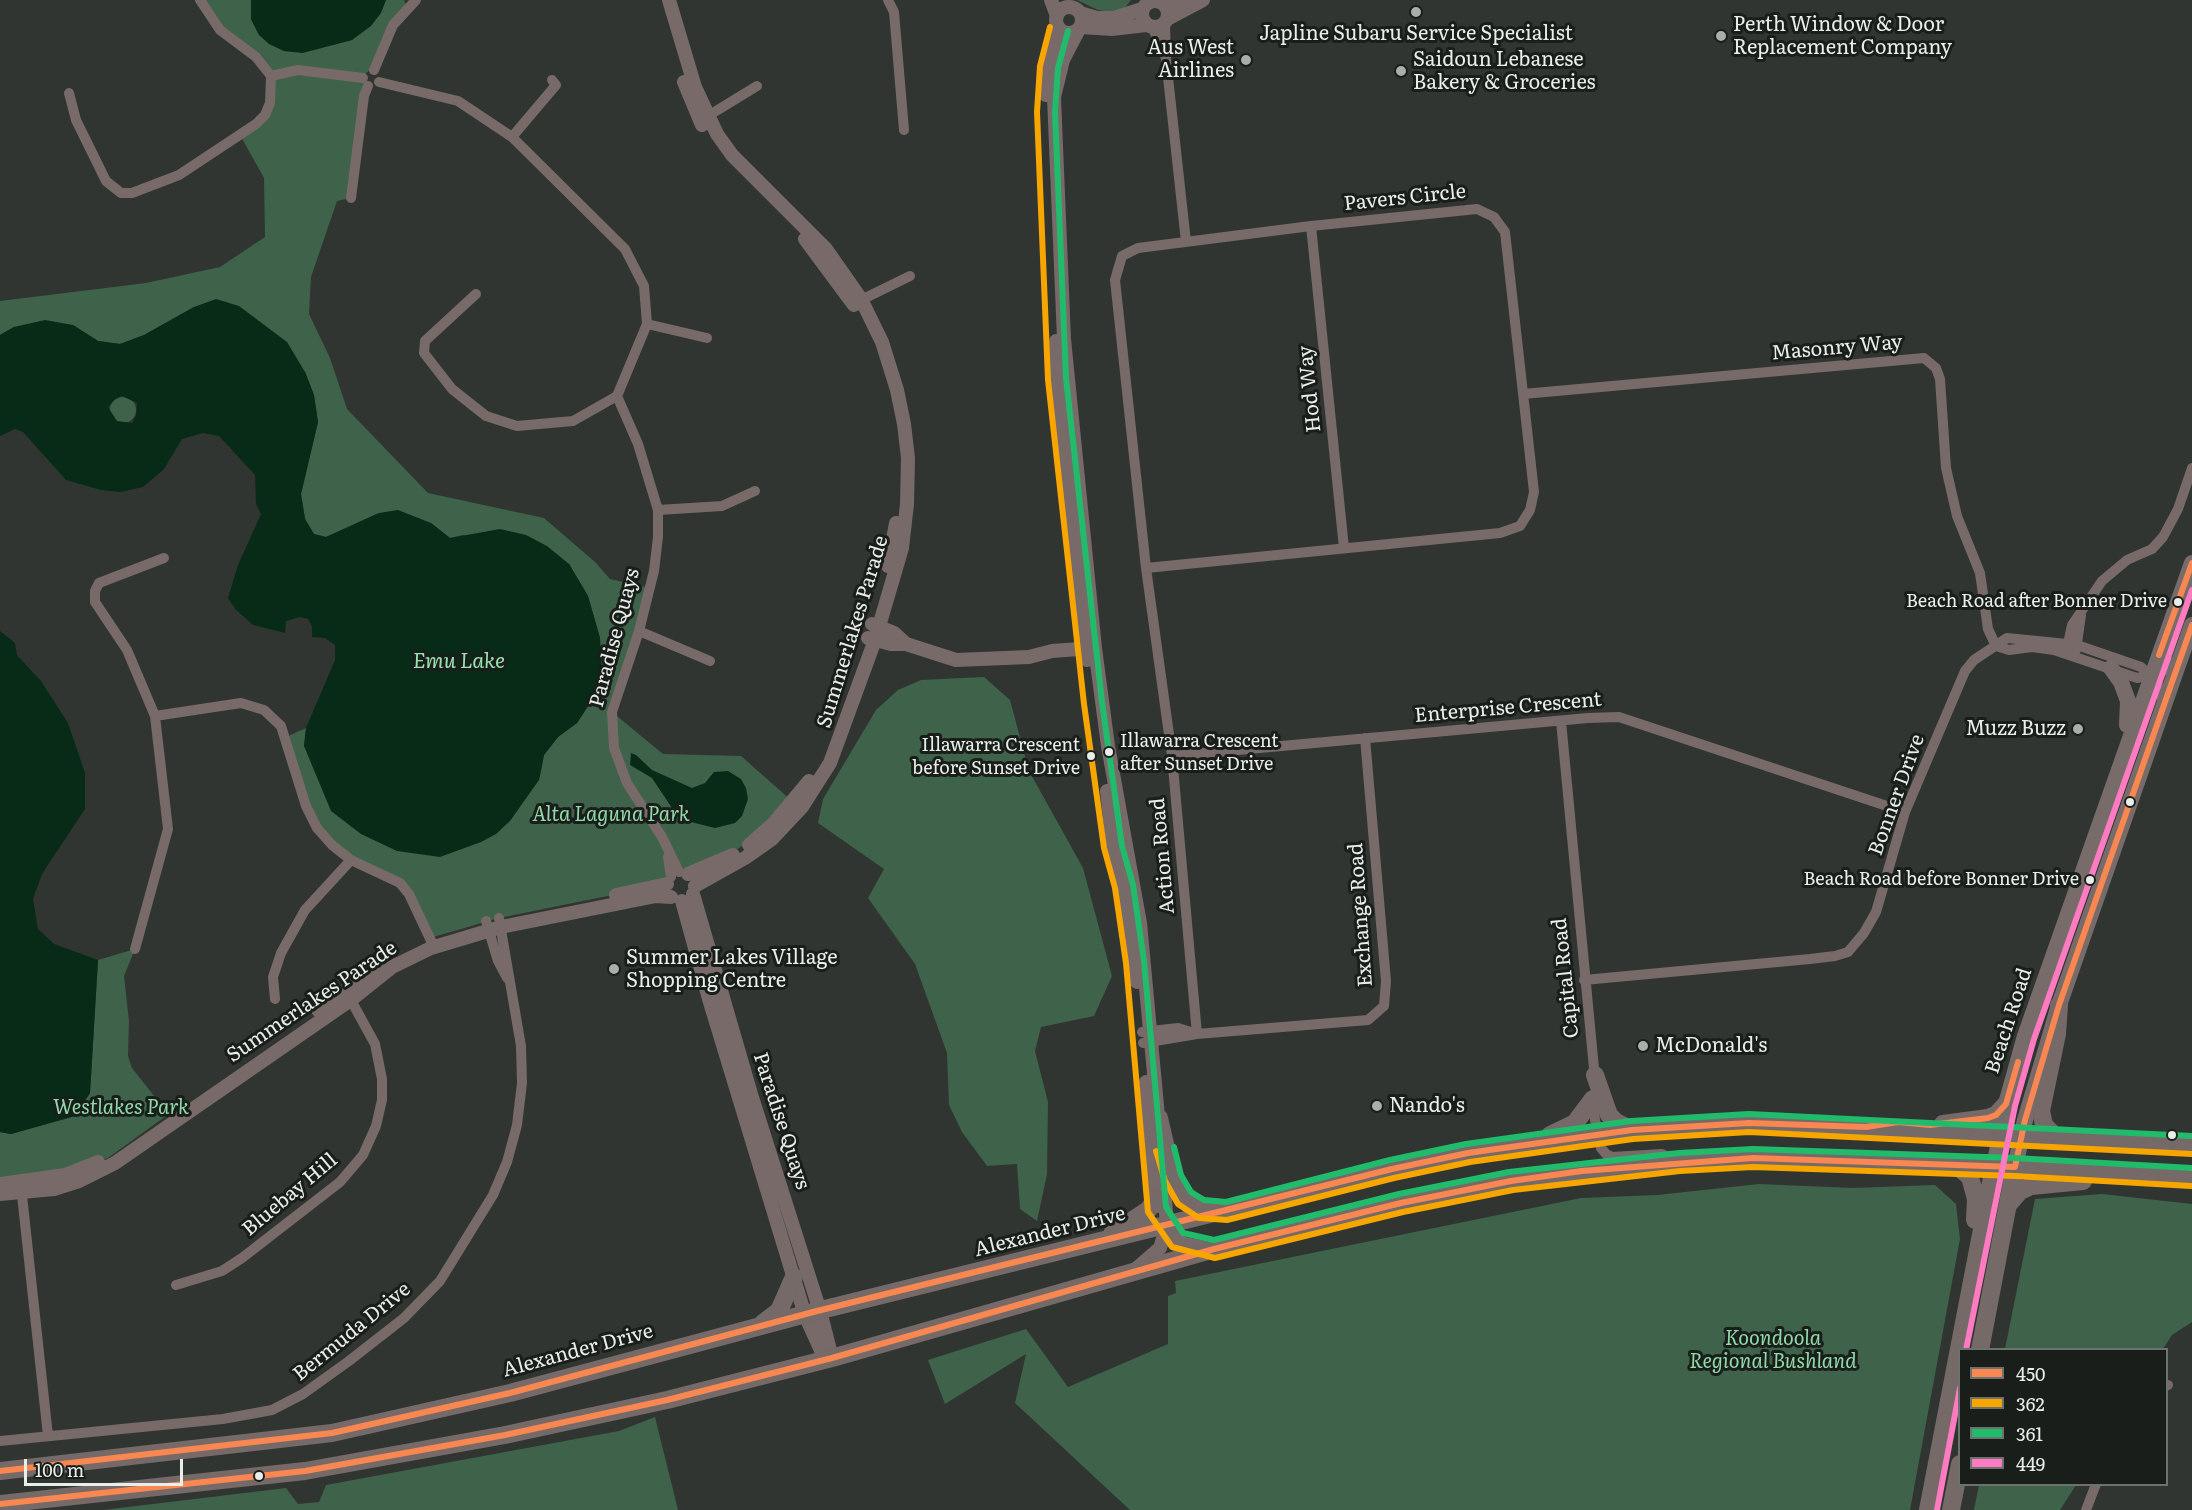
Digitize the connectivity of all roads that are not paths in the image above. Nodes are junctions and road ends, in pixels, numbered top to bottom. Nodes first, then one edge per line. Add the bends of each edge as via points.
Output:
1 (200, 0) edge
2 (416, 0) edge
3 (660, 0) edge
4 (669, 0) edge
5 (888, 0) edge
6 (1051, 0) edge
7 (1190, 0) edge
8 (1203, 0) edge
9 (1160, 2) edge
10 (1142, 6) edge
11 (1075, 16) edge
12 (1166, 21) junction
13 (1058, 23) junction
14 (1147, 25) junction
15 (1166, 59) junction
16 (374, 70) junction
17 (270, 76) junction
18 (552, 80) dead end
19 (379, 81) junction
20 (365, 82) junction
21 (757, 86) dead end
22 (69, 93) dead end
23 (704, 118) junction
24 (904, 130) dead end
25 (512, 137) junction
26 (351, 198) dead end
27 (1311, 226) junction
28 (1186, 242) junction
29 (910, 276) dead end
30 (476, 294) dead end
31 (857, 301) junction
32 (647, 324) junction
33 (707, 338) dead end
34 (1523, 394) junction
35 (617, 396) junction
36 (2192, 468) edge
37 (754, 491) dead end
38 (658, 510) junction
39 (1344, 548) junction
40 (164, 558) dead end
41 (2192, 563) edge
42 (1146, 568) junction
43 (2192, 625) edge
44 (639, 631) junction
45 (873, 632) junction
46 (1996, 646) junction
47 (2072, 649) junction
48 (1091, 653) junction
49 (2179, 658) junction
50 (710, 661) dead end
51 (2111, 669) junction
52 (2151, 676) junction
53 (2164, 703) junction
54 (154, 716) junction
55 (1561, 721) junction
56 (1365, 738) junction
57 (1172, 756) junction
58 (2119, 768) junction
59 (1905, 812) junction
60 (351, 860) junction
61 (2101, 884) junction
62 (681, 886) junction
63 (493, 924) junction
64 (2062, 933) junction
65 (432, 943) junction
66 (135, 949) dead end
67 (1584, 980) junction
68 (349, 995) junction
69 (716, 998) junction
70 (275, 999) dead end
71 (2059, 1005) junction
72 (1197, 1034) junction
73 (1147, 1037) junction
74 (1595, 1075) junction
75 (1593, 1099) junction
76 (2006, 1104) junction
77 (1159, 1118) junction
78 (1866, 1127) junction
79 (1632, 1130) junction
80 (1599, 1135) junction
81 (2000, 1136) junction
82 (2022, 1136) junction
83 (2058, 1139) junction
84 (1528, 1143) junction
85 (2192, 1145) edge
86 (1679, 1162) junction
87 (1957, 1166) junction
88 (1994, 1167) junction
89 (2015, 1167) junction
90 (2163, 1176) junction
91 (2192, 1177) edge
92 (0, 1184) edge
93 (21, 1188) junction
94 (0, 1194) edge
95 (1156, 1199) junction
96 (2008, 1205) junction
97 (1227, 1211) junction
98 (1167, 1226) junction
99 (1086, 1246) junction
100 (1214, 1249) junction
101 (1131, 1273) junction
102 (794, 1277) junction
103 (176, 1285) dead end
104 (1966, 1302) junction
105 (813, 1313) junction
106 (756, 1328) junction
107 (1980, 1348) edge
108 (828, 1359) junction
109 (48, 1436) junction
110 (0, 1441) edge
111 (1958, 1470) edge
112 (0, 1471) edge
113 (2096, 1486) edge
114 (0, 1504) edge
115 (1928, 1510) edge
116 (1951, 1510) edge
117 (2086, 1510) edge

1 - 17 street via 220,30 256,57
2 - 16 street via 393,25
3 - 23 street, Summerlakes Parade via 688,94
4 - 23 street, Summerlakes Parade
5 - 24 street via 894,12
6 - 13 street
7 - 9 street
8 - 12 street
9 - 10 street
9 - 12 street via 1168,11
10 - 11 street via 1114,18
10 - 14 street via 1141,17
11 - 13 street via 1065,8
11 - 13 street via 1070,34
11 - 14 street via 1113,29
11 - 48 street via 1058,75 1054,111 1064,339
12 - 14 street via 1157,28
12 - 15 street
13 - 48 street via 1049,67 1046,112 1057,367
14 - 15 street via 1153,29
15 - 28 street
16 - 19 street
16 - 20 street via 366,71
17 - 20 street via 298,70
17 - 22 street via 270,103 256,124 179,175 132,193 121,193 106,181 76,120
18 - 25 street via 556,85
19 - 20 street via 376,85
19 - 25 street via 458,101
20 - 26 street
21 - 23 street
23 - 31 street, Summerlakes Parade via 732,155 826,249
25 - 32 street via 625,249 644,286
27 - 28 street, Pavers Circle
27 - 34 street, Pavers Circle via 1477,209 1494,217 1505,232
27 - 39 street, Hod Way
28 - 42 street, Pavers Circle via 1138,248 1122,256 1115,280
29 - 31 street
30 - 35 street via 425,341 424,352 452,390 486,416 517,426 573,421
31 - 45 street, Summerlakes Parade via 882,342 897,390 908,458 902,548
32 - 33 street
32 - 35 street
34 - 39 street, Pavers Circle via 1534,492 1530,510 1520,526 1500,533
34 - 46 street, Masonry Way via 1924,358 1936,368 1940,379 1946,468 1957,516 1980,573 1988,629
35 - 38 street, Paradise Quays via 638,444
36 - 47 street via 2163,537 2152,549 2127,560 2102,580 2081,615
37 - 38 street via 722,506
38 - 44 street, Paradise Quays via 654,571
39 - 42 street, Pavers Circle
40 - 54 street via 99,583 95,591 95,602 127,650
41 - 52 main road, Beach Road
42 - 57 street, Action Road
43 - 49 main road
44 - 50 street
44 - 62 street, Paradise Quays via 612,712 614,748 627,783 667,848
45 - 48 street via 894,633 906,644 956,660 1029,657 1052,651
45 - 62 street, Summerlakes Parade via 834,735 799,794 774,824 741,851
46 - 47 street, Bonner Drive via 2007,638
46 - 59 street, Bonner Drive via 1965,671
47 - 51 street, Bonner Drive
47 - 52 street, Bonner Drive via 2141,667
48 - 73 street via 1113,847 1124,886
49 - 52 street
49 - 53 main road
51 - 52 street, Bonner Drive via 2137,678
51 - 58 main road via 2121,682 2129,706
52 - 53 street
52 - 58 main road, Beach Road
53 - 61 main road
54 - 60 street via 241,703 264,710 282,726 306,806 317,828
54 - 66 street via 168,829
55 - 56 street, Enterprise Crescent
55 - 59 street, Enterprise Crescent via 1619,717
55 - 67 street, Capital Road
56 - 57 street, Enterprise Crescent
56 - 72 street, Exchange Road via 1386,981 1384,1005 1368,1020
57 - 72 street, Action Road
58 - 64 main road, Beach Road
59 - 67 street, Bonner Drive via 1875,912 1848,952
60 - 65 street via 400,883
60 - 70 street via 305,910 281,953 273,977
61 - 64 main road via 2094,885 2083,896 2071,927
61 - 71 main road
62 - 63 street, Summerlakes Parade
62 - 69 street, Paradise Quays
63 - 65 street, Summerlakes Parade
63 - 109 street, Bermuda Drive via 518,1020 522,1083 517,1125 507,1162 469,1237 440,1281 404,1318 303,1394 272,1410 223,1419
64 - 76 main road, Beach Road via 2025,1036
65 - 68 street, Summerlakes Parade via 390,959
67 - 74 street, Capital Road
68 - 93 street, Summerlakes Parade via 108,1158
68 - 103 street, Bluebay Hill via 375,1044 382,1079 376,1126 363,1155 340,1182 242,1258 222,1271
69 - 102 street, Paradise Quays
69 - 105 street, Paradise Quays via 751,1094
71 - 82 main road
71 - 83 main road via 2041,1111 2044,1125
72 - 73 street, Exchange Road via 1178,1028
73 - 77 street
73 - 95 street
74 - 75 street, Capital Road
74 - 79 main road via 1610,1115
75 - 80 street, Capital Road
75 - 84 main road via 1568,1128
76 - 78 main road via 1996,1115 1965,1122 1898,1122
76 - 81 main road, Beach Road
77 - 97 main road via 1173,1178 1182,1196 1201,1209
77 - 98 street
78 - 79 main road, Alexander Drive via 1749,1123
78 - 81 main road, Alexander Drive
79 - 80 main road, Alexander Drive
80 - 84 main road, Alexander Drive
80 - 86 street, Capital Road via 1601,1148 1612,1157 1662,1154
81 - 82 main road, Alexander Drive
81 - 88 main road, Beach Road
82 - 83 main road, Alexander Drive
82 - 89 main road
83 - 85 main road, Alexander Drive
84 - 97 main road, Alexander Drive via 1392,1169
86 - 87 main road via 1753,1158
86 - 100 main road via 1511,1181 1401,1203
87 - 88 main road
87 - 104 main road via 1970,1178 1976,1199 1964,1278
88 - 89 main road
88 - 104 main road, Beach Road
89 - 90 main road
89 - 96 main road
90 - 91 main road
90 - 96 main road via 2031,1186 2020,1191
92 - 93 street, Summerlakes Parade
93 - 94 street, Summerlakes Parade
93 - 109 street
95 - 98 street via 1157,1210
95 - 99 main road via 1126,1226
96 - 107 main road
97 - 98 main road, Alexander Drive
98 - 99 main road, Alexander Drive
98 - 100 street via 1181,1243
98 - 101 street via 1160,1248
99 - 105 main road, Alexander Drive
100 - 101 main road
101 - 108 main road
102 - 105 street, Paradise Quays
102 - 106 main road via 779,1311
104 - 115 main road, Beach Road
105 - 106 main road, Alexander Drive
105 - 108 street, Paradise Quays
106 - 112 main road, Alexander Drive via 510,1393 332,1433
108 - 114 main road via 667,1400 505,1435 305,1471
109 - 110 street, Bermuda Drive
111 - 116 main road
113 - 117 street

